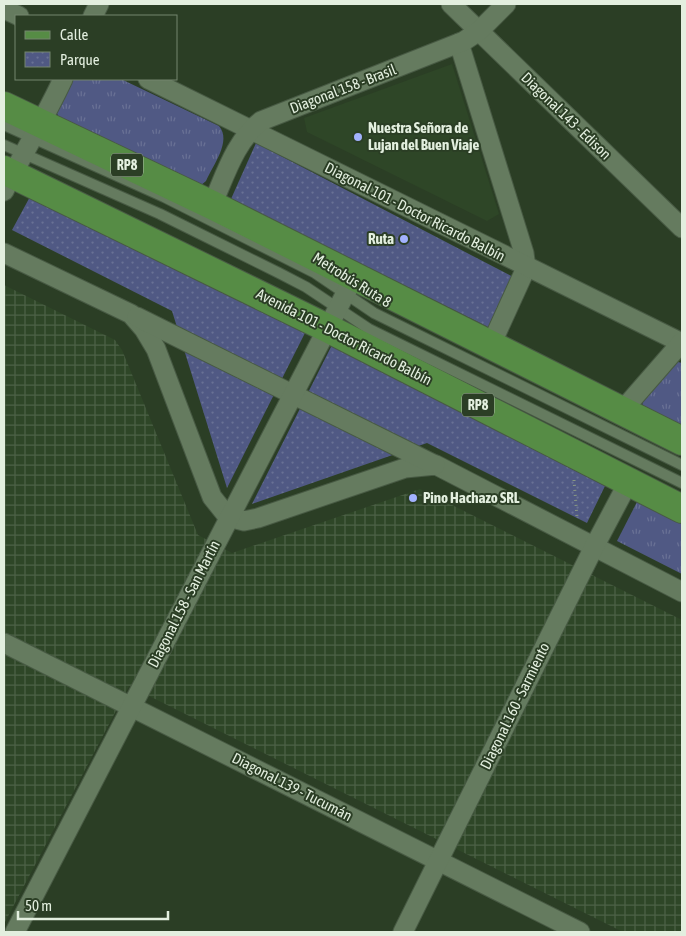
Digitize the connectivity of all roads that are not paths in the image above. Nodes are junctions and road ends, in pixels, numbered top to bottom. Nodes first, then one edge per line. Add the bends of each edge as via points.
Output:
1 (451, 4) edge
2 (506, 4) edge
3 (4, 9) edge
4 (18, 15) edge
5 (478, 31) junction
6 (459, 43) junction
7 (61, 80) edge
8 (150, 80) edge
9 (4, 106) edge
10 (4, 125) edge
11 (251, 129) junction
12 (4, 145) edge
13 (19, 158) edge
14 (212, 205) junction
15 (682, 228) edge
16 (4, 253) edge
17 (526, 268) junction
18 (341, 302) junction
19 (131, 314) junction
20 (682, 343) edge
21 (490, 347) junction
22 (293, 395) junction
23 (621, 412) junction
24 (682, 441) edge
25 (436, 465) junction
26 (682, 465) edge
27 (629, 482) junction
28 (682, 483) edge
29 (682, 509) edge
30 (228, 517) junction
31 (587, 543) junction
32 (682, 592) edge
33 (4, 643) edge
34 (132, 706) junction
35 (439, 861) junction
36 (15, 932) edge
37 (403, 932) edge
38 (580, 932) edge

1 - 5 street, Diagonal 143 - Edison
2 - 5 street, Diagonal 158 - Brasil
3 - 4 street
5 - 6 street, Diagonal 158 - Brasil
5 - 15 street, Diagonal 143 - Edison
6 - 11 street, Diagonal 158 - Brasil via 274,115
6 - 17 street
7 - 13 street
8 - 11 street, Diagonal 101 - Doctor Ricardo Balbín
9 - 13 main road, Avenida 101 - Doctor Ricardo Balbín / RP8
10 - 13 lane, Metrobús Ruta 8
11 - 14 street, Diagonal 158 - Brasil via 239,145
11 - 17 street, Diagonal 101 - Doctor Ricardo Balbín
12 - 13 lane, Metrobús Ruta 8
13 - 14 main road, Avenida 101 - Doctor Ricardo Balbín / RP8
13 - 18 main road, Avenida 101 - Doctor Ricardo Balbín / RP8
13 - 18 lane, Metrobús Ruta 8 via 164,197 315,273
14 - 18 main road, Avenida 101 - Doctor Ricardo Balbín / RP8
16 - 19 street
17 - 20 street, Diagonal 101 - Doctor Ricardo Balbín
17 - 21 street
18 - 21 main road, Avenida 101 - Doctor Ricardo Balbín / RP8
18 - 22 street, Diagonal 158 - San Martín
18 - 26 lane, Metrobús Ruta 8 via 374,313
18 - 27 main road, Avenida 101 - Doctor Ricardo Balbín / RP8
18 - 28 lane, Metrobús Ruta 8 via 370,329
19 - 22 street
19 - 30 street via 156,349 212,497
20 - 23 street
21 - 23 main road, Avenida 101 - Doctor Ricardo Balbín / RP8
22 - 25 street
22 - 30 street, Diagonal 158 - San Martín
23 - 24 main road, Avenida 101 - Doctor Ricardo Balbín / RP8
25 - 30 street via 405,468 258,518 244,521
25 - 31 street
27 - 29 main road, Avenida 101 - Doctor Ricardo Balbín / RP8
27 - 31 street, Diagonal 160 - Sarmiento
30 - 34 street, Diagonal 158 - San Martín
31 - 32 street
31 - 35 street, Diagonal 160 - Sarmiento
33 - 34 street, Diagonal 139 - Tucumán
34 - 35 street, Diagonal 139 - Tucumán
34 - 36 street, Diagonal 158 - San Martín
35 - 37 street, Diagonal 160 - Sarmiento
35 - 38 street, Diagonal 139 - Tucumán

